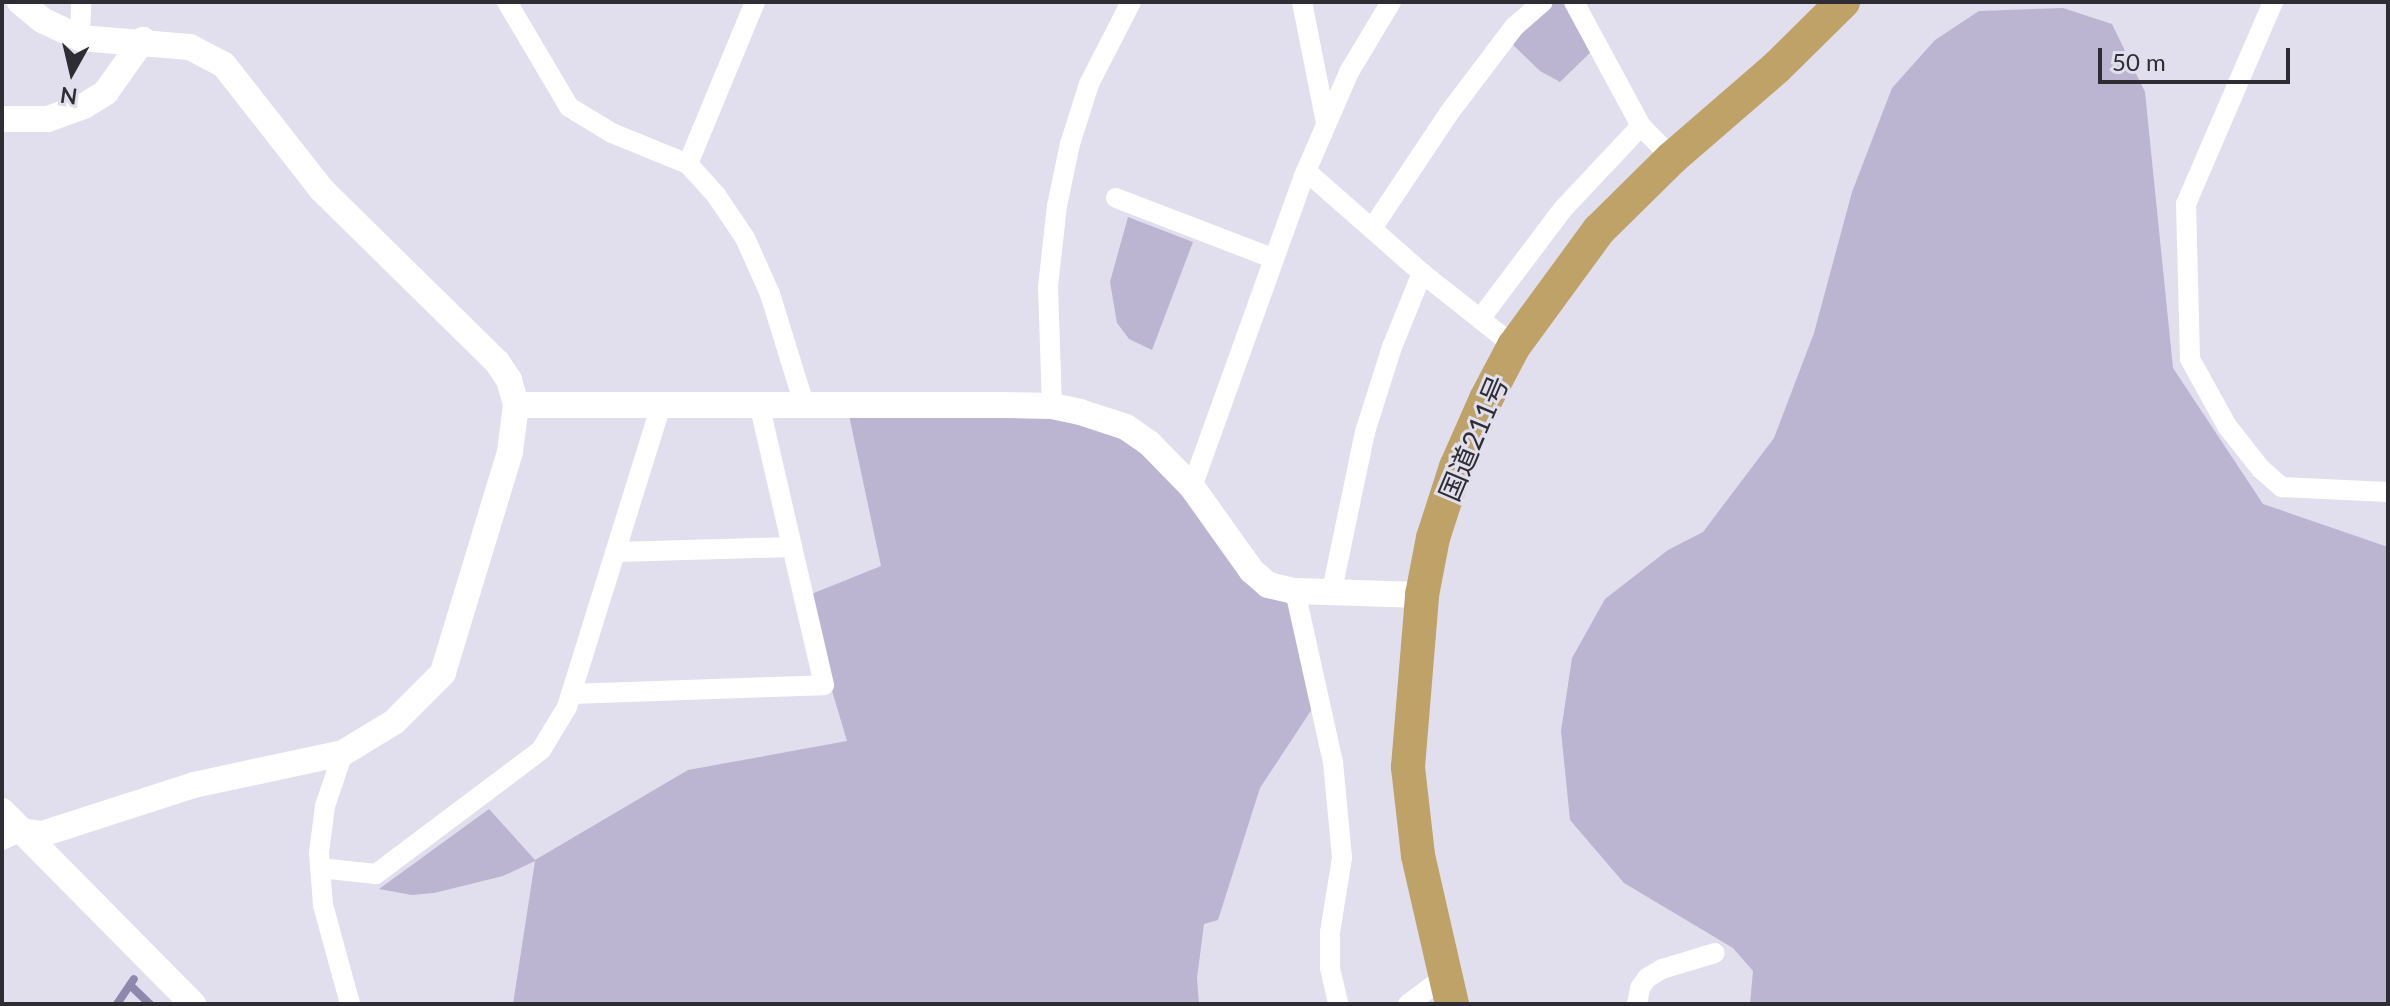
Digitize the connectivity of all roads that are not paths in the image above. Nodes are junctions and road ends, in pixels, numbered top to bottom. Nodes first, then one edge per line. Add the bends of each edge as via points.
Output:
1 (20, 2) edge
2 (81, 2) edge
3 (507, 2) edge
4 (755, 2) edge
5 (1131, 2) edge
6 (1302, 2) edge
7 (1391, 2) edge
8 (1543, 2) edge
9 (1574, 2) edge
10 (1843, 2) edge
11 (2273, 2) edge
12 (80, 38) junction
13 (143, 40) junction
14 (2, 119) edge
15 (1326, 123) junction
16 (1641, 126) junction
17 (1672, 158) junction
18 (688, 164) junction
19 (1306, 171) junction
20 (1116, 198) dead end
21 (1373, 227) junction
22 (1272, 258) junction
23 (1422, 273) junction
24 (1480, 319) junction
25 (1514, 346) junction
26 (516, 405) junction
27 (1052, 406) junction
28 (760, 407) junction
29 (805, 407) junction
30 (660, 408) junction
31 (1192, 487) junction
32 (2388, 492) edge
33 (792, 547) junction
34 (615, 552) junction
35 (1332, 590) junction
36 (1295, 591) junction
37 (1422, 595) junction
38 (571, 694) junction
39 (343, 753) junction
40 (2, 811) edge
41 (11, 836) edge
42 (320, 868) junction
43 (1715, 953) dead end
44 (1449, 990) edge
45 (193, 1004) edge
46 (350, 1004) edge
47 (1338, 1004) edge
48 (1408, 1004) edge
49 (1637, 1004) edge

1 - 12 street via 42,20
2 - 12 street
3 - 18 street via 569,107 612,133
4 - 18 street
5 - 27 street via 1089,84 1057,206 1048,287
6 - 15 street
7 - 15 street
8 - 21 street via 1514,27 1449,113
9 - 16 street
10 - 17 highway, 国道211号
11 - 32 street via 2186,204 2190,359 2227,426 2282,487
12 - 13 street
13 - 14 street via 106,92 84,106 48,119
13 - 26 street via 190,47 224,65 322,190 497,362
15 - 19 street
16 - 17 street
16 - 24 street via 1563,209
17 - 25 highway, 国道211号 via 1599,230
18 - 29 street via 745,238 770,294
19 - 21 street
19 - 22 street
20 - 22 street
21 - 23 street
22 - 31 street
23 - 24 street
23 - 35 street via 1365,432
24 - 25 street
25 - 37 highway, 国道211号 via 1456,467 1433,538
26 - 30 street
26 - 39 street via 510,452 443,673 394,722
27 - 29 street
27 - 31 street via 1126,427
28 - 29 street
28 - 30 street
28 - 33 street
30 - 34 street
31 - 36 street via 1252,571 1268,585
33 - 34 street
33 - 38 street via 824,685
34 - 38 street
35 - 36 street
35 - 37 street
36 - 47 street via 1333,762 1342,858 1330,968
37 - 44 highway, 国道211号 via 1408,767 1418,855
38 - 42 street via 541,750 376,874
39 - 41 street via 194,785 42,834
39 - 42 street via 325,806
40 - 41 street
41 - 45 street
42 - 46 street via 323,905
43 - 49 street via 1647,978
44 - 48 street

